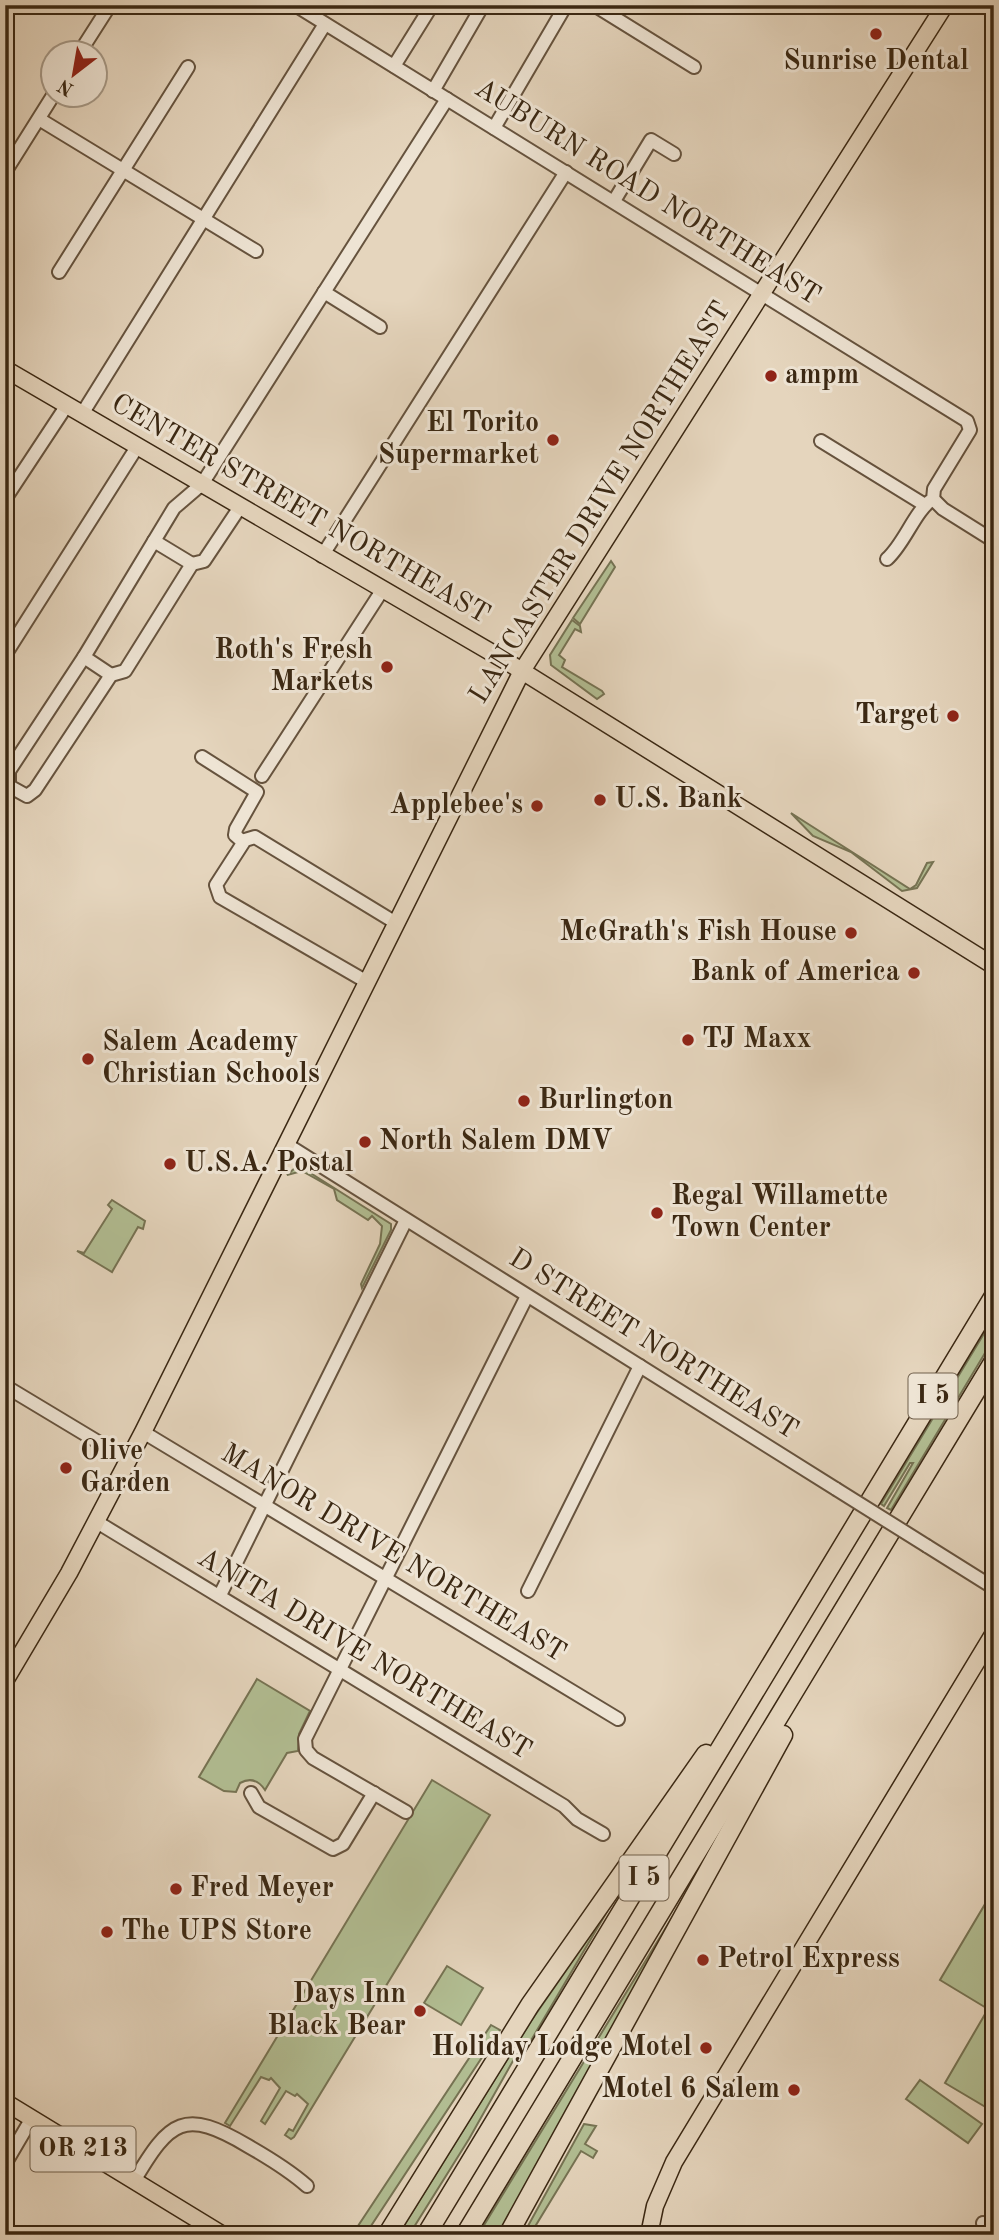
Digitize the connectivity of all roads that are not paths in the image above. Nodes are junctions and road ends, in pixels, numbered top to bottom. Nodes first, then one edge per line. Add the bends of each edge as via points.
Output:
1 (110, 5) edge
2 (295, 5) edge
3 (432, 5) edge
4 (566, 5) edge
5 (594, 5) edge
6 (945, 5) edge
7 (480, 10) dead end
8 (325, 24) junction
9 (89, 38) edge
10 (394, 66) junction
11 (694, 67) dead end
12 (188, 68) dead end
13 (433, 91) junction
14 (447, 99) junction
15 (46, 108) edge
16 (39, 119) junction
17 (494, 128) junction
18 (674, 155) dead end
19 (124, 170) junction
20 (5, 172) edge
21 (566, 172) junction
22 (614, 201) junction
23 (202, 218) junction
24 (256, 251) dead end
25 (59, 272) dead end
26 (324, 292) junction
27 (762, 293) junction
28 (380, 327) dead end
29 (5, 369) edge
30 (67, 405) junction
31 (82, 414) junction
32 (821, 441) dead end
33 (137, 447) junction
34 (202, 484) junction
35 (5, 499) edge
36 (929, 502) junction
37 (240, 507) junction
38 (154, 541) junction
39 (994, 541) edge
40 (322, 555) junction
41 (887, 559) dead end
42 (192, 564) junction
43 (383, 589) junction
44 (5, 655) edge
45 (84, 657) junction
46 (522, 671) junction
47 (111, 676) junction
48 (202, 757) dead end
49 (262, 776) dead end
50 (7, 781) edge
51 (246, 839) junction
52 (396, 923) junction
53 (994, 966) edge
54 (367, 982) junction
55 (286, 1144) junction
56 (406, 1220) junction
57 (527, 1296) junction
58 (994, 1296) edge
59 (994, 1361) edge
60 (640, 1366) junction
61 (5, 1386) edge
62 (143, 1432) junction
63 (128, 1460) junction
64 (265, 1504) junction
65 (97, 1522) junction
66 (876, 1556) junction
67 (385, 1579) junction
68 (994, 1588) edge
69 (528, 1591) dead end
70 (220, 1595) junction
71 (994, 1633) edge
72 (342, 1670) junction
73 (5, 1681) edge
74 (751, 1700) junction
75 (618, 1719) dead end
76 (251, 1793) dead end
77 (373, 1793) junction
78 (406, 1812) dead end
79 (603, 1835) dead end
80 (5, 2102) edge
81 (32, 2118) junction
82 (5, 2164) edge
83 (134, 2181) junction
84 (307, 2186) dead end
85 (415, 2186) junction
86 (223, 2235) edge
87 (377, 2235) edge
88 (387, 2235) edge
89 (426, 2235) edge
90 (465, 2235) edge
91 (508, 2235) edge
92 (649, 2235) edge

1 - 9 street
2 - 8 street, AUBURN ROAD NORTHEAST
3 - 10 street
4 - 17 street
5 - 11 street
6 - 27 main road, LANCASTER DRIVE NORTHEAST
7 - 13 street
8 - 10 street, AUBURN ROAD NORTHEAST
8 - 23 street
10 - 13 street, AUBURN ROAD NORTHEAST
12 - 19 street
13 - 14 street, AUBURN ROAD NORTHEAST
14 - 17 street, AUBURN ROAD NORTHEAST
14 - 26 street
15 - 16 street
16 - 19 street
16 - 20 street
17 - 21 street, AUBURN ROAD NORTHEAST
18 - 22 street via 651,140
19 - 23 street
19 - 25 street
21 - 22 street, AUBURN ROAD NORTHEAST
21 - 40 street
22 - 27 street, AUBURN ROAD NORTHEAST
23 - 24 street
23 - 31 street
26 - 28 street
26 - 34 street
27 - 36 street, AUBURN ROAD NORTHEAST via 971,425
27 - 46 main road, LANCASTER DRIVE NORTHEAST
29 - 30 main road, CENTER STREET NORTHEAST
30 - 31 main road, CENTER STREET NORTHEAST
30 - 35 street
31 - 33 main road, CENTER STREET NORTHEAST
32 - 36 street
33 - 34 main road, CENTER STREET NORTHEAST
33 - 44 street
34 - 37 main road, CENTER STREET NORTHEAST
34 - 38 street via 179,502
36 - 39 street
36 - 41 street
37 - 40 main road, CENTER STREET NORTHEAST
37 - 42 street via 204,561
38 - 42 street
38 - 45 street
40 - 43 main road, CENTER STREET NORTHEAST
42 - 47 street via 125,671
43 - 46 main road, CENTER STREET NORTHEAST
43 - 49 street
45 - 47 street
45 - 50 street via 9,771
46 - 52 main road, LANCASTER DRIVE NORTHEAST
46 - 53 main road, CENTER STREET NORTHEAST
47 - 50 street via 35,790 27,796
48 - 51 street via 257,792 236,829 235,835
51 - 52 street via 255,837
51 - 54 street via 216,885 220,897
52 - 54 main road, LANCASTER DRIVE NORTHEAST
54 - 55 main road, LANCASTER DRIVE NORTHEAST
55 - 56 street, D STREET NORTHEAST
55 - 62 main road, LANCASTER DRIVE NORTHEAST
56 - 57 street, D STREET NORTHEAST
56 - 64 street
57 - 60 street, D STREET NORTHEAST
57 - 67 street
58 - 74 highway, I 5
59 - 66 highway, I 5
60 - 68 street, D STREET NORTHEAST, bridge
60 - 69 street
61 - 63 street
62 - 63 main road, LANCASTER DRIVE NORTHEAST
62 - 64 street, MANOR DRIVE NORTHEAST
63 - 65 main road, LANCASTER DRIVE NORTHEAST
64 - 67 street, MANOR DRIVE NORTHEAST
64 - 70 street
65 - 70 street, ANITA DRIVE NORTHEAST
65 - 73 main road, LANCASTER DRIVE NORTHEAST
66 - 90 highway, I 5
66 - 91 highway, I 5 via 839,1634
67 - 72 street
67 - 75 street, MANOR DRIVE NORTHEAST
70 - 72 street, ANITA DRIVE NORTHEAST
71 - 92 main road via 674,2162 655,2206
72 - 77 street via 305,1744 313,1758
72 - 79 street, ANITA DRIVE NORTHEAST via 564,1806
74 - 85 highway via 705,1755 565,1954
74 - 89 highway, I 5
76 - 77 street via 261,1808 337,1849
77 - 78 street
80 - 81 main road, OR 213
81 - 82 street
81 - 83 main road, OR 213
83 - 84 street via 161,2138 197,2123 223,2131
83 - 86 main road, OR 213
85 - 87 highway
85 - 88 highway

